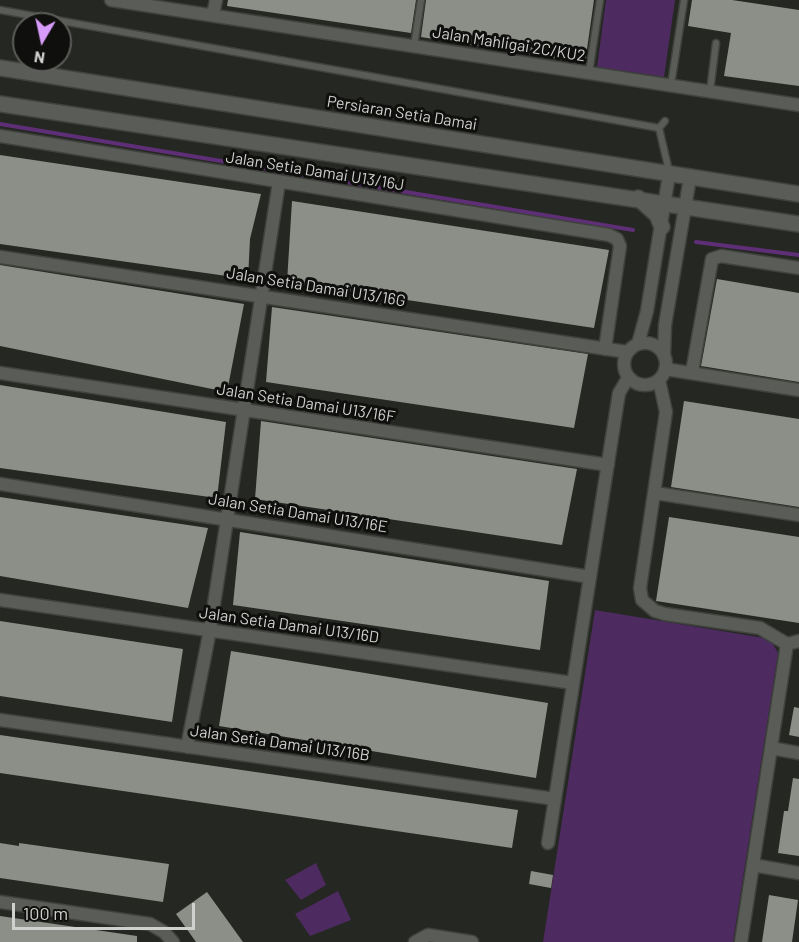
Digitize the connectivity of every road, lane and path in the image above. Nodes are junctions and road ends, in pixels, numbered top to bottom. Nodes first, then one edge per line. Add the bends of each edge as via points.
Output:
1 (111, 0) edge
2 (216, 0) edge
3 (421, 0) edge
4 (600, 0) edge
5 (684, 0) edge
6 (0, 10) edge
7 (213, 15) junction
8 (716, 43) dead end
9 (414, 46) junction
10 (0, 68) edge
11 (589, 73) junction
12 (671, 85) junction
13 (710, 92) junction
14 (0, 104) edge
15 (799, 105) edge
16 (665, 121) dead end
17 (659, 128) junction
18 (0, 135) edge
19 (669, 175) junction
20 (690, 178) junction
21 (279, 182) junction
22 (799, 194) edge
23 (638, 198) junction
24 (666, 202) junction
25 (686, 206) junction
26 (799, 224) edge
27 (662, 227) junction
28 (0, 257) edge
29 (799, 267) edge
30 (262, 295) junction
31 (638, 344) junction
32 (605, 350) junction
33 (627, 352) junction
34 (664, 356) junction
35 (665, 369) junction
36 (692, 372) junction
37 (0, 373) edge
38 (628, 378) junction
39 (659, 380) junction
40 (799, 390) edge
41 (243, 410) junction
42 (608, 465) junction
43 (0, 484) edge
44 (655, 493) junction
45 (799, 515) edge
46 (226, 518) junction
47 (590, 577) junction
48 (0, 600) edge
49 (210, 630) junction
50 (793, 642) edge
51 (573, 683) junction
52 (0, 720) edge
53 (188, 747) junction
54 (771, 748) junction
55 (799, 753) edge
56 (555, 799) junction
57 (548, 843) dead end
58 (753, 866) junction
59 (799, 873) edge
60 (0, 902) edge
61 (415, 941) edge
62 (173, 942) edge
63 (472, 942) edge
64 (741, 942) edge

1 - 7 street, Jalan Mahligai 2C/KU2
2 - 7 street
3 - 9 lane
4 - 11 lane
5 - 12 lane
6 - 17 lane
7 - 9 street, Jalan Mahligai 2C/KU2
8 - 13 lane
9 - 11 street, Jalan Mahligai 2C/KU2
10 - 19 street, Persiaran Setia Damai
11 - 12 street, Jalan Mahligai 2C/KU2
12 - 13 street, Jalan Mahligai 2C/KU2
13 - 15 street, Jalan Mahligai 2C/KU2
14 - 23 street
16 - 17 lane
17 - 19 lane
18 - 21 street, Jalan Setia Damai U13/16J
19 - 20 street, Persiaran Setia Damai
19 - 24 street
20 - 22 street, Persiaran Setia Damai
20 - 25 street
21 - 30 street
21 - 32 street, Jalan Setia Damai U13/16J via 617,239 620,246
23 - 24 street
23 - 27 street via 657,215
24 - 25 street
24 - 27 street
25 - 26 street
25 - 34 street via 665,325
27 - 31 street
28 - 30 street, Jalan Setia Damai U13/16G
29 - 36 street via 714,257
30 - 32 street, Jalan Setia Damai U13/16G
30 - 41 street
31 - 33 street
31 - 34 street via 656,346
32 - 33 street, Jalan Setia Damai U13/16G
33 - 38 street via 623,365
34 - 35 street
35 - 36 street
35 - 39 street
36 - 40 street
37 - 41 street, Jalan Setia Damai U13/16F
38 - 39 street via 640,385
38 - 42 street via 619,393
39 - 44 street via 666,412
41 - 42 street, Jalan Setia Damai U13/16F
41 - 46 street
42 - 47 street
43 - 46 street, Jalan Setia Damai U13/16E
44 - 45 street
44 - 50 street via 640,588 642,600 655,611 760,628
46 - 47 street, Jalan Setia Damai U13/16E
46 - 49 street
47 - 51 street
48 - 49 street, Jalan Setia Damai U13/16D
49 - 51 street, Jalan Setia Damai U13/16D
49 - 53 street
50 - 54 street
51 - 56 street
52 - 53 street, Jalan Setia Damai U13/16B
53 - 56 street, Jalan Setia Damai U13/16B
54 - 55 street
54 - 58 street
56 - 57 street
58 - 59 street
58 - 64 street
60 - 62 street via 150,924
61 - 63 street via 428,935

